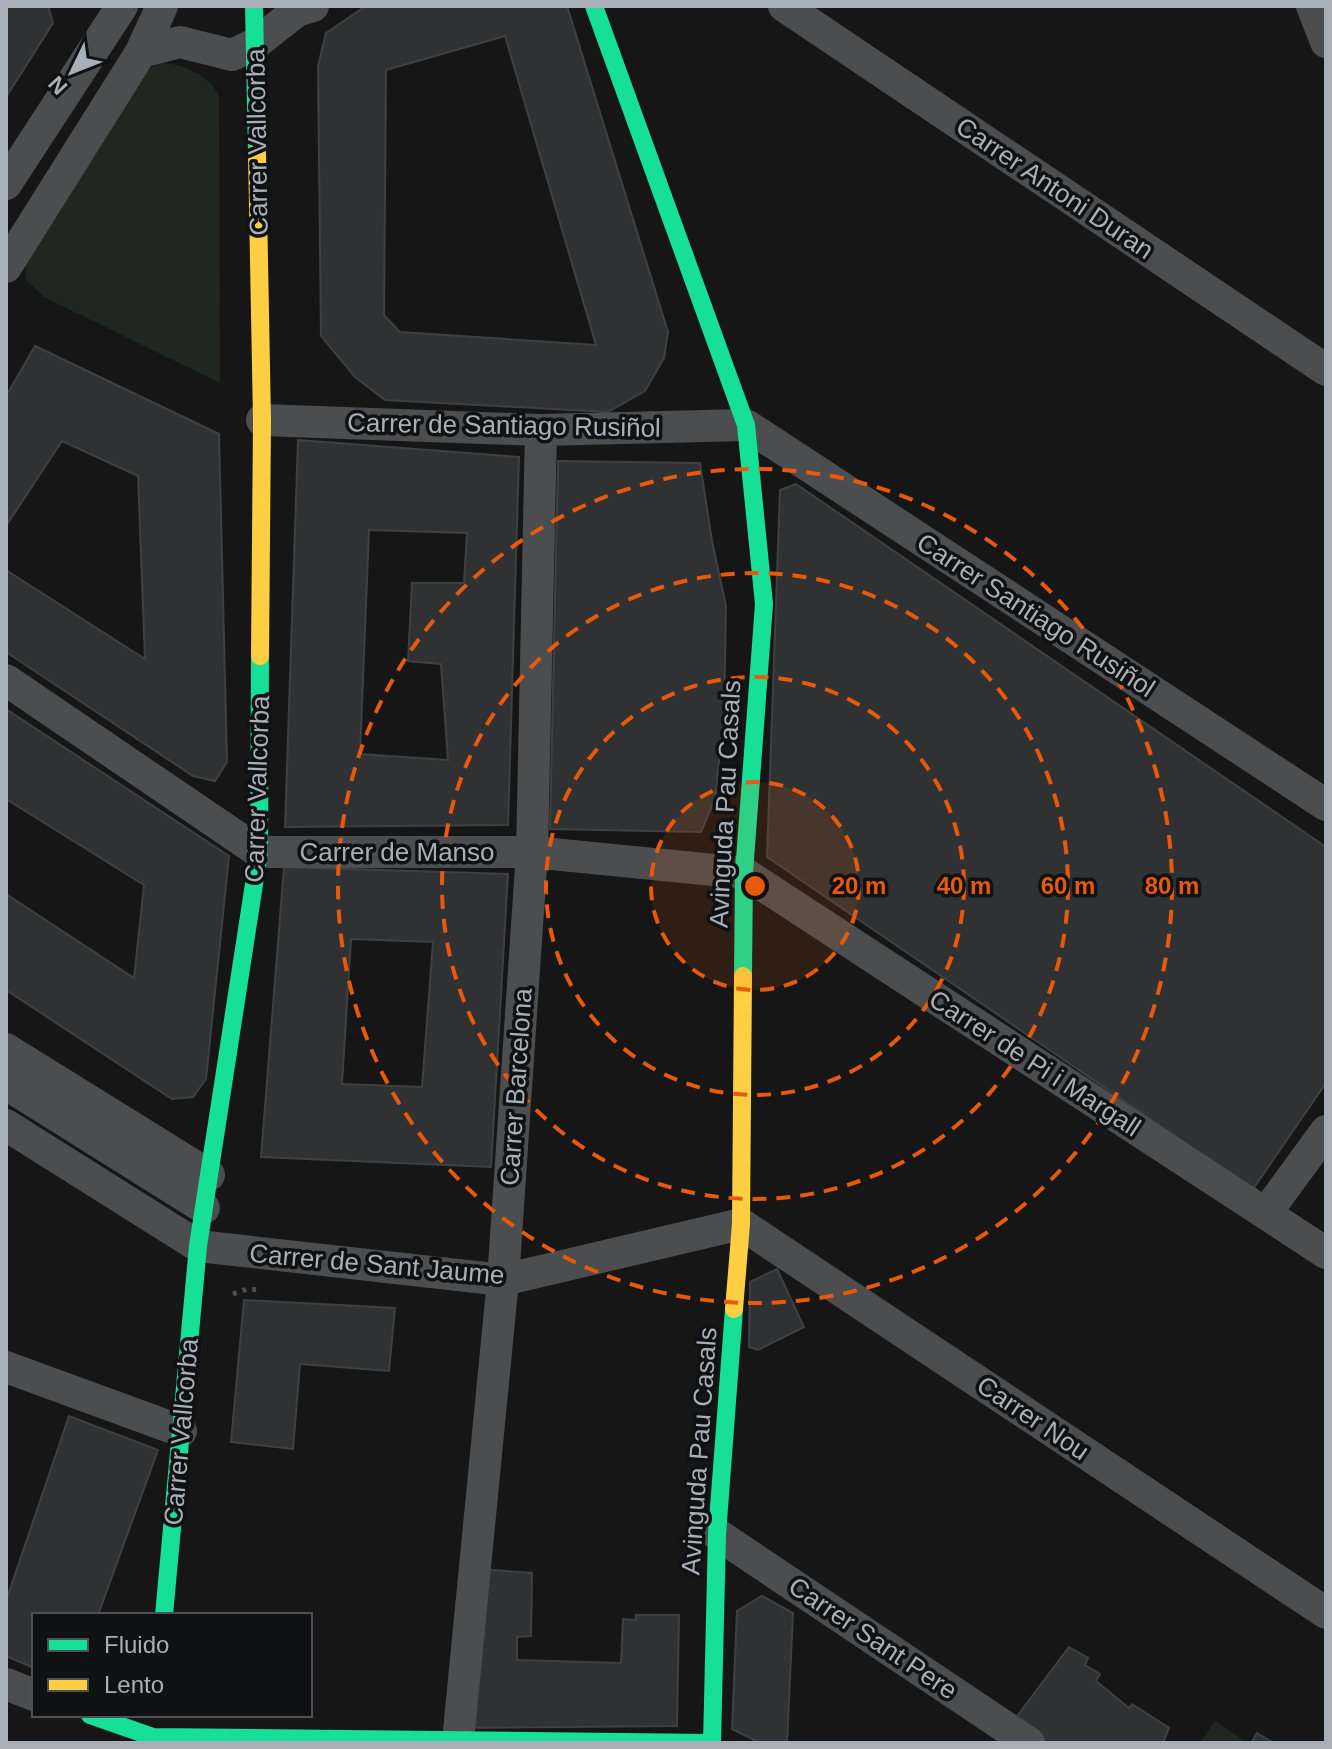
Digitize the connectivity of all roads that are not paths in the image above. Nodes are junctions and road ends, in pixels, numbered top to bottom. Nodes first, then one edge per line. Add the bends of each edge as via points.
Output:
1 (122, 6) edge
2 (162, 6) edge
3 (254, 6) edge
4 (313, 6) edge
5 (594, 6) edge
6 (784, 6) edge
7 (1312, 6) edge
8 (1326, 42) edge
9 (255, 44) junction
10 (141, 52) junction
11 (6, 184) edge
12 (6, 267) edge
13 (1326, 370) edge
14 (262, 420) junction
15 (746, 425) junction
16 (541, 430) junction
17 (6, 680) edge
18 (1326, 805) edge
19 (259, 852) junction
20 (532, 852) junction
21 (744, 873) junction
22 (6, 1049) edge
23 (6, 1084) edge
24 (6, 1125) edge
25 (1326, 1131) edge
26 (209, 1175) junction
27 (204, 1208) junction
28 (1266, 1213) junction
29 (741, 1224) junction
30 (198, 1246) junction
31 (1326, 1253) edge
32 (503, 1280) junction
33 (6, 1367) edge
34 (181, 1431) junction
35 (717, 1534) junction
36 (164, 1613) edge
37 (1326, 1613) edge
38 (6, 1684) edge
39 (32, 1694) edge
40 (97, 1717) edge
41 (153, 1732) edge
42 (722, 1738) edge
43 (458, 1742) edge
44 (1029, 1743) edge

1 - 11 street
2 - 10 street
3 - 9 street, Carrer Vallcorba
4 - 9 street via 297,11
5 - 15 street, Avinguda Pau Casals
6 - 13 street, Carrer Antoni Duran
7 - 8 street
9 - 10 street via 232,55 180,42
9 - 14 street, Carrer Vallcorba
10 - 12 street
14 - 16 street, Carrer de Santiago Rusiñol
14 - 19 street, Carrer Vallcorba
15 - 16 street, Carrer de Santiago Rusiñol
15 - 18 street, Carrer Santiago Rusiñol
15 - 21 street, Avinguda Pau Casals via 764,604
16 - 20 street, Carrer Barcelona
17 - 19 street
19 - 20 street, Carrer de Manso
19 - 26 street, Carrer Vallcorba
20 - 21 street, Carrer de Manso
20 - 32 street, Carrer Barcelona
21 - 28 street, Carrer de Pi i Margall
21 - 29 street, Avinguda Pau Casals
22 - 26 street
23 - 27 street
24 - 30 street
25 - 28 street
26 - 27 street, Carrer Vallcorba
27 - 30 street, Carrer Vallcorba
28 - 31 street, Carrer de Pi i Margall
29 - 32 street, Carrer de Sant Jaume
29 - 35 street, Avinguda Pau Casals
29 - 37 street, Carrer Nou
30 - 32 street, Carrer de Sant Jaume
30 - 34 street, Carrer Vallcorba
32 - 43 street, Carrer Barcelona
33 - 34 street
34 - 36 street, Carrer Vallcorba
35 - 42 street, Avinguda Pau Casals
35 - 44 street, Carrer Sant Pere
38 - 39 street
40 - 41 street
41 - 43 street
42 - 43 street

